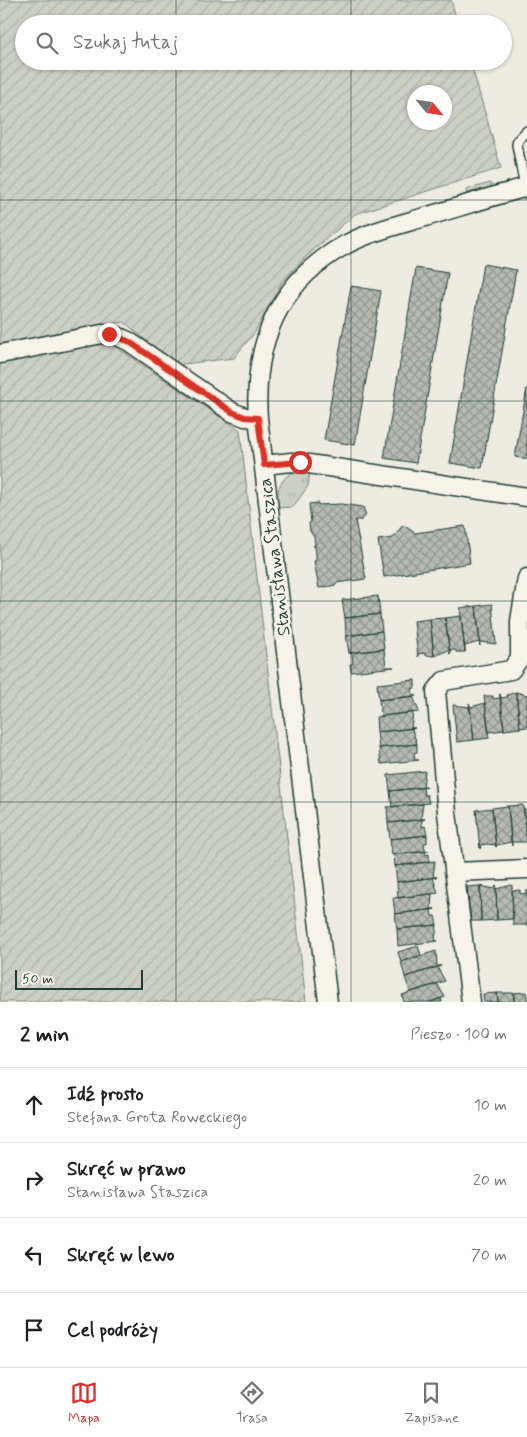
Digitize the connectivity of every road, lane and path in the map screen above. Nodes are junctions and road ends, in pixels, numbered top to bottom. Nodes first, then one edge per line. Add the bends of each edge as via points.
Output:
1 (527, 131) edge
2 (526, 187) edge
3 (0, 354) edge
4 (258, 418) junction
5 (264, 465) junction
6 (527, 497) edge
7 (527, 578) edge
8 (527, 869) edge
9 (454, 872) junction
10 (328, 1002) edge
11 (471, 1002) edge

1 - 2 lane via 517,146
2 - 4 street, Stanisława Staszica via 372,234 320,261 285,299 268,331 258,372
3 - 4 street via 102,334 115,335 232,412
4 - 5 street, Stanisława Staszica
5 - 6 street via 300,462
5 - 10 street, Stanisława Staszica
7 - 9 street via 516,666 511,670 444,681 436,691
8 - 9 street
9 - 11 street

